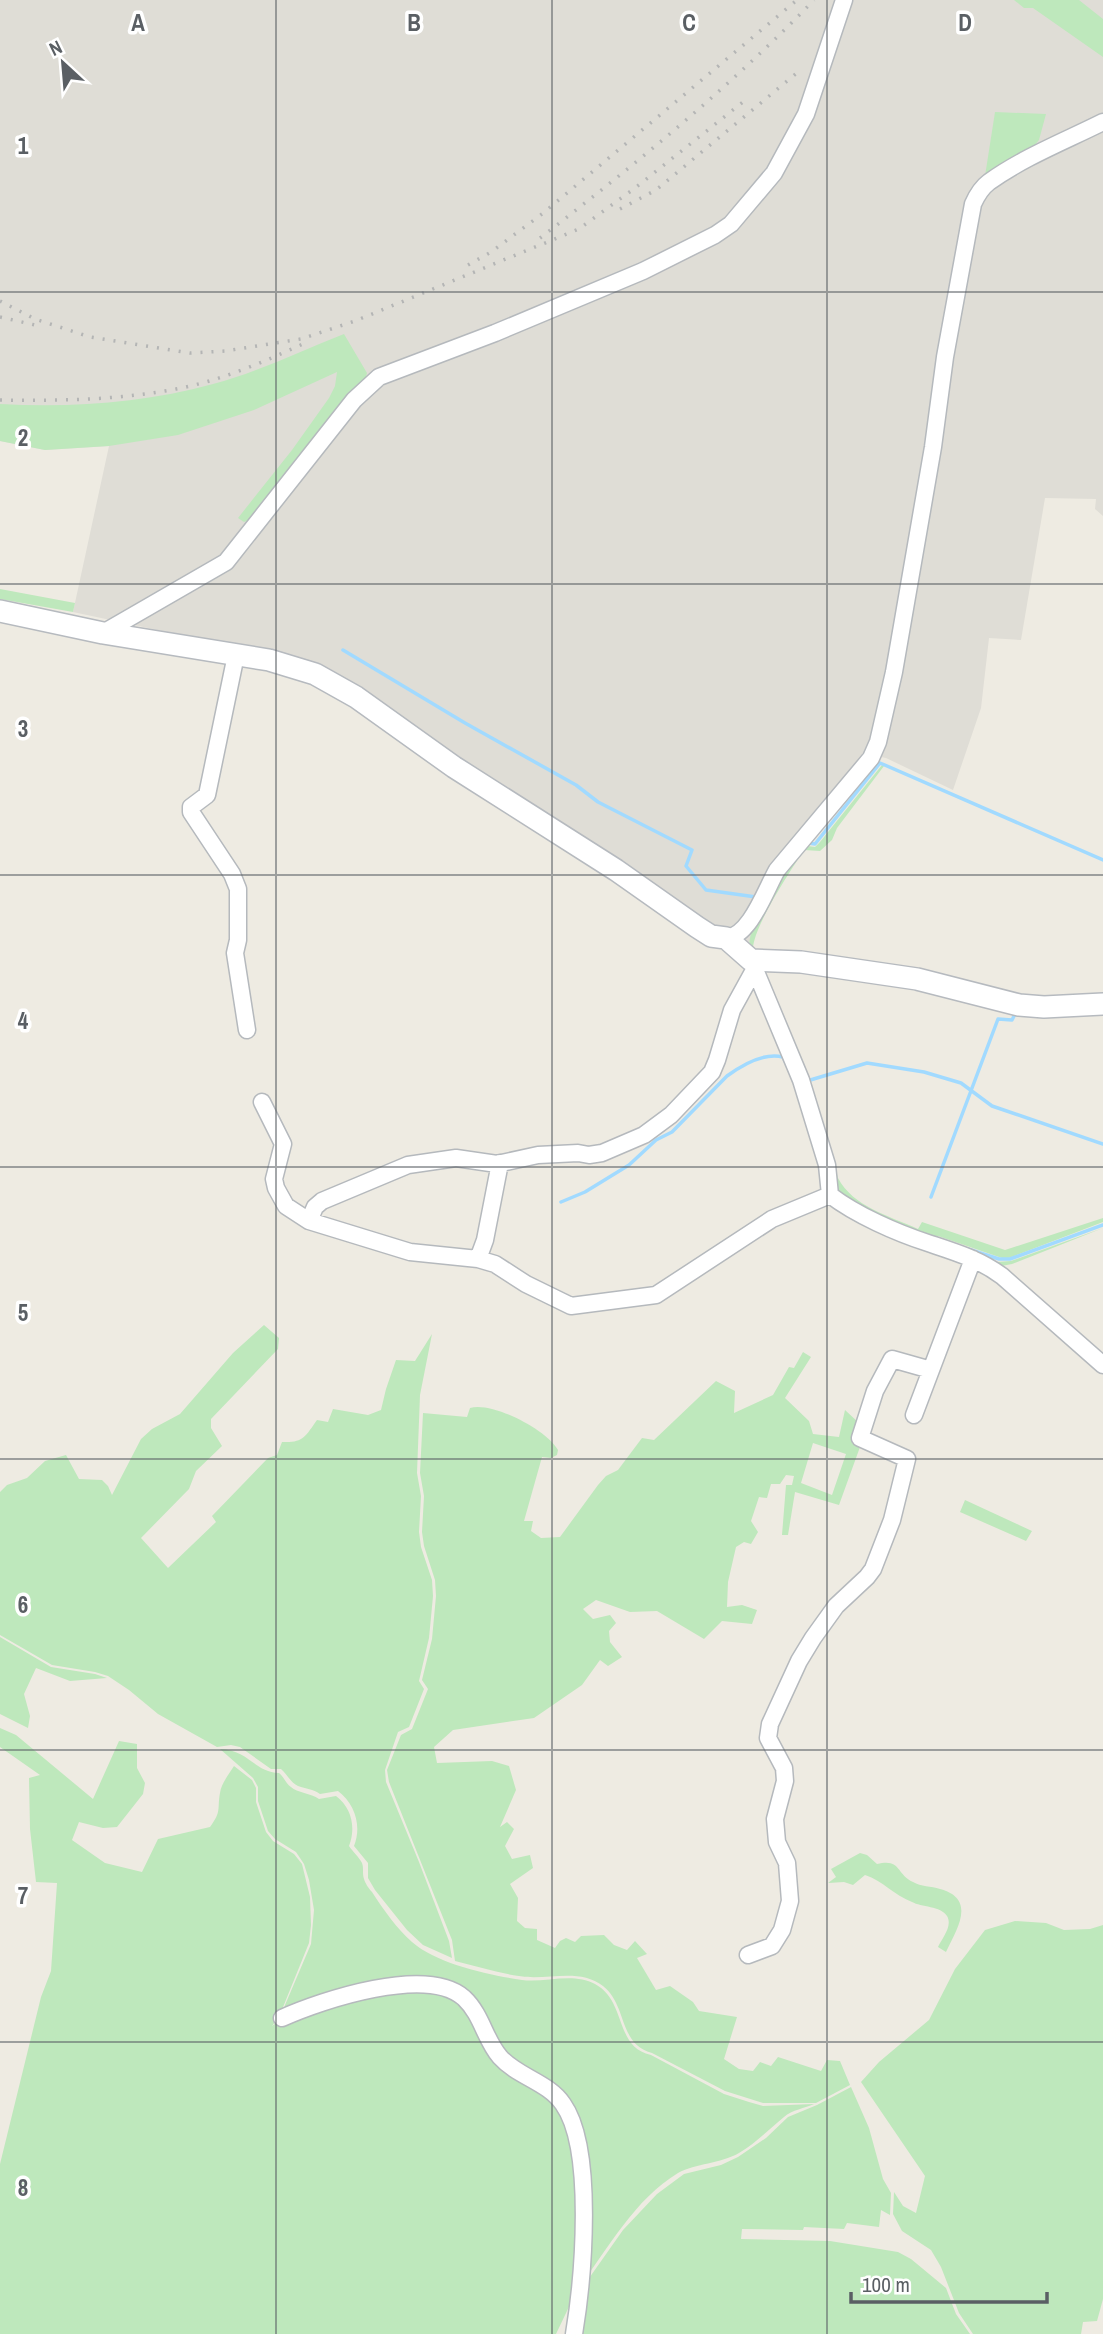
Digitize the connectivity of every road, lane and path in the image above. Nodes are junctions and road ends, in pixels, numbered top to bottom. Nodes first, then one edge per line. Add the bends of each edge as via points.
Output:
1 (845, 0) edge
2 (1103, 122) edge
3 (0, 611) edge
4 (103, 633) junction
5 (236, 655) junction
6 (726, 938) junction
7 (752, 965) junction
8 (1103, 1004) edge
9 (247, 1030) dead end
10 (262, 1101) dead end
11 (500, 1163) junction
12 (831, 1195) junction
13 (309, 1221) junction
14 (478, 1259) junction
15 (973, 1259) junction
16 (1103, 1364) edge
17 (930, 1370) junction
18 (914, 1415) dead end
19 (748, 1955) dead end
20 (282, 2018) dead end
21 (574, 2334) edge

1 - 4 street via 806,114 774,173 731,224 643,271 379,377 354,400 226,562
2 - 6 street via 1020,164 978,192 878,741 871,758 778,870 754,916 742,931
3 - 4 street
4 - 5 street
5 - 6 street via 299,668 356,697 696,927
5 - 9 street via 207,795 191,812 237,889 235,953
6 - 7 street
7 - 8 street via 801,962 877,972 1019,1005
7 - 11 street via 712,1072 657,1126 602,1153 538,1155
7 - 12 street via 801,1080 827,1165
10 - 13 street via 283,1143 276,1188 286,1206
11 - 13 street via 456,1158 408,1165 322,1201
11 - 14 street
12 - 14 street via 772,1219 656,1295 572,1306
12 - 15 street via 866,1216
13 - 14 street via 410,1252
15 - 16 street via 1002,1276
15 - 17 street
17 - 18 street
17 - 19 street via 892,1359 875,1391 860,1438 907,1459 892,1520 873,1569 836,1606 813,1638 770,1724 768,1738 784,1768 775,1819 777,1842 787,1863 790,1901 772,1946
20 - 21 street via 344,1996 425,1983 440,1986 464,1998 499,2056 554,2094 576,2131 582,2172

